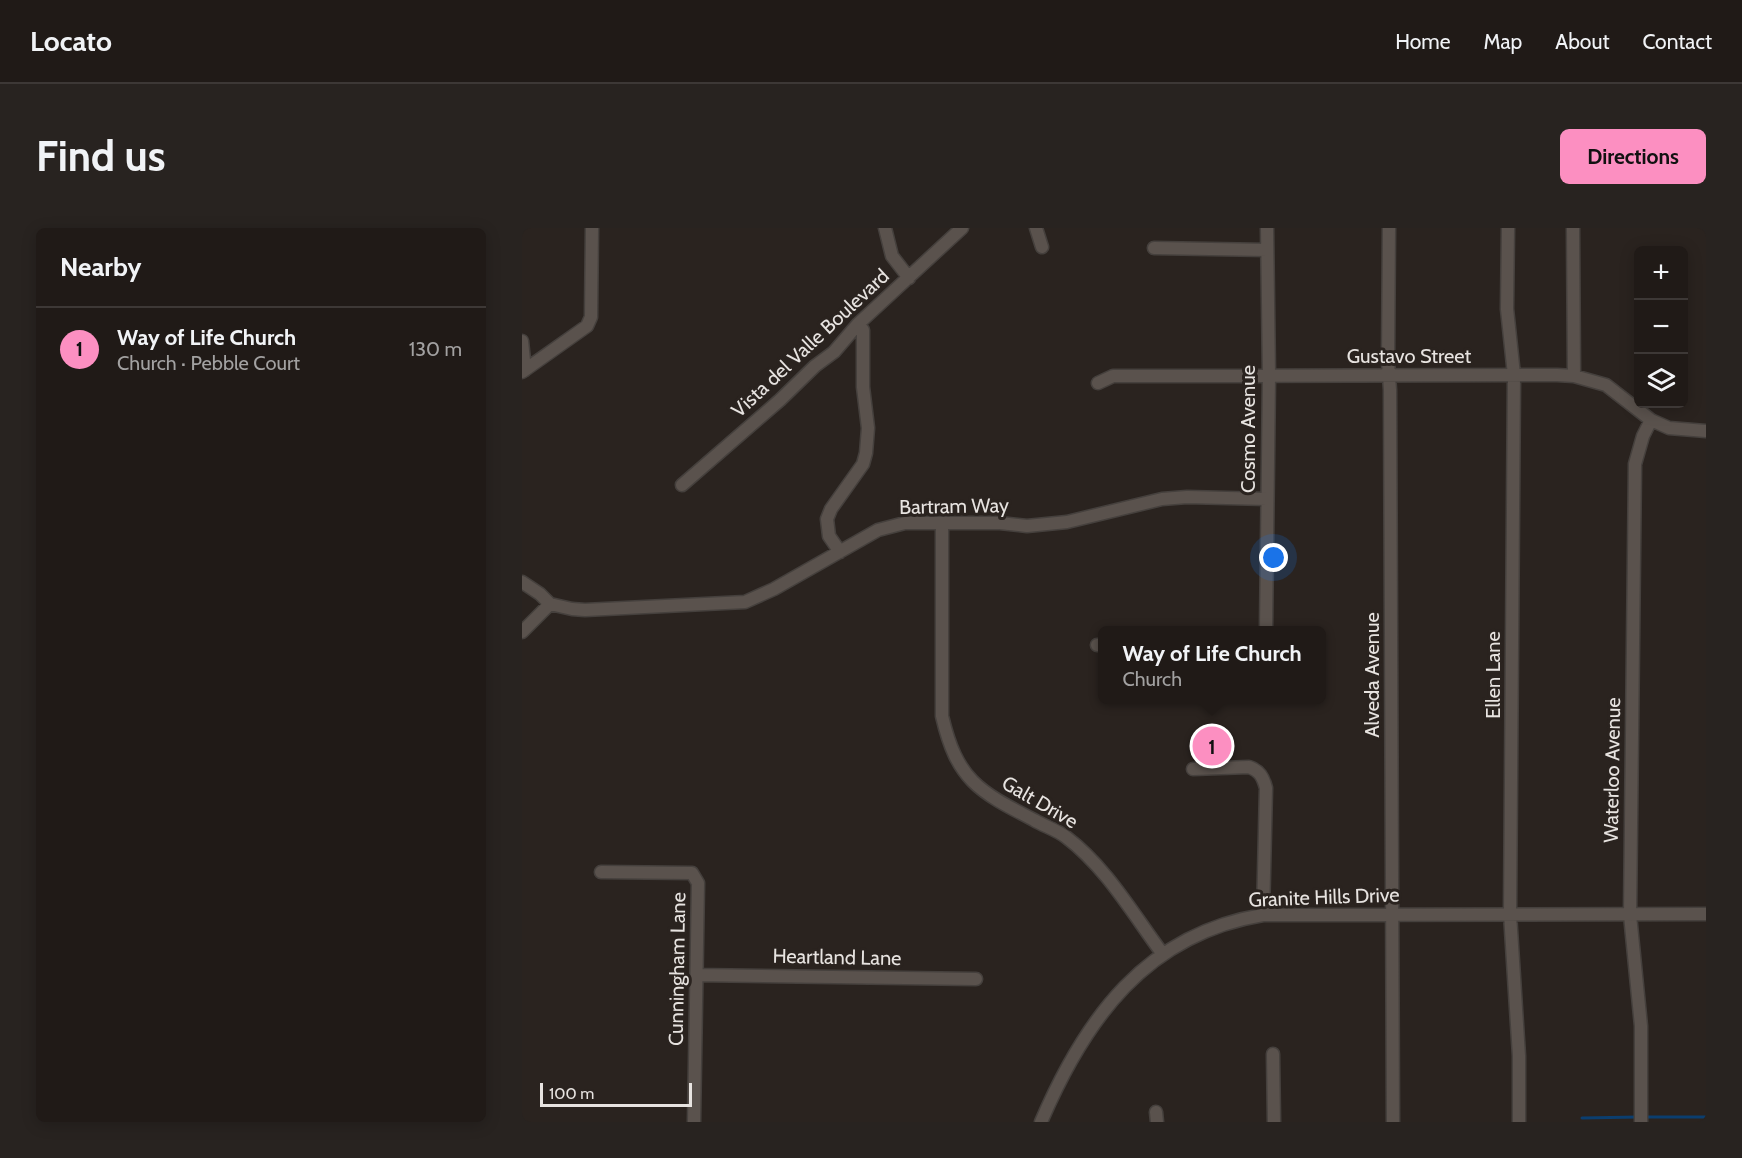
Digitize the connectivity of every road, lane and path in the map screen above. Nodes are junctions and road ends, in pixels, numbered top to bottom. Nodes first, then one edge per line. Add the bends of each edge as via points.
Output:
1 (592, 228) edge
2 (885, 228) edge
3 (962, 228) edge
4 (1036, 228) edge
5 (1268, 228) edge
6 (1389, 228) edge
7 (1508, 228) edge
8 (1574, 228) edge
9 (1042, 248) dead end
10 (1154, 248) dead end
11 (1267, 249) junction
12 (909, 278) junction
13 (858, 324) junction
14 (522, 341) edge
15 (523, 371) edge
16 (1514, 375) junction
17 (1269, 376) junction
18 (1390, 376) junction
19 (1574, 376) junction
20 (1098, 383) dead end
21 (1651, 420) junction
22 (1706, 431) edge
23 (681, 485) dead end
24 (1267, 499) junction
25 (942, 523) junction
26 (840, 552) junction
27 (522, 582) edge
28 (550, 604) junction
29 (1266, 626) edge
30 (522, 632) edge
31 (1193, 769) dead end
32 (601, 872) dead end
33 (1392, 914) junction
34 (1510, 914) junction
35 (1706, 914) edge
36 (1263, 915) junction
37 (1630, 915) junction
38 (1162, 954) junction
39 (697, 975) junction
40 (976, 979) dead end
41 (1273, 1054) dead end
42 (694, 1122) edge
43 (1041, 1122) edge
44 (1274, 1122) edge
45 (1393, 1122) edge
46 (1519, 1122) edge
47 (1641, 1122) edge

1 - 15 street via 591,317 587,326
2 - 12 street via 892,256
3 - 12 street, Vista del Valle Boulevard
4 - 9 street
5 - 11 street, Cosmo Avenue
6 - 18 street, Alveda Avenue
7 - 16 street, Ellen Lane via 1507,309
8 - 19 street
10 - 11 street
11 - 17 street, Cosmo Avenue
12 - 13 street, Vista del Valle Boulevard
13 - 23 street, Vista del Valle Boulevard via 834,352
13 - 26 street via 863,330 868,436 863,464 828,514 829,536
14 - 15 street
16 - 18 street, Gustavo Street
16 - 19 street, Gustavo Street
16 - 34 street, Ellen Lane
17 - 18 street, Gustavo Street
17 - 20 street, Gustavo Street via 1113,376
17 - 24 street, Cosmo Avenue
18 - 33 street, Alveda Avenue
19 - 21 street, Gustavo Street via 1606,385
21 - 22 street, Gustavo Street via 1669,428
21 - 37 street, Waterloo Avenue via 1635,464
24 - 25 street, Bartram Way via 1162,499 1067,522 1027,526
24 - 29 street, Cosmo Avenue
25 - 26 street, Bartram Way via 905,523 878,530
25 - 38 street, Galt Drive via 942,716 949,745 965,774 992,799 1065,836 1097,865
26 - 28 street, Bartram Way via 746,602 585,610
27 - 28 street
28 - 30 street
31 - 36 street via 1249,767 1262,776 1266,788
32 - 39 street, Cunningham Lane via 692,873 698,883
33 - 34 street, Granite Hills Drive
33 - 36 street, Granite Hills Drive
33 - 45 street, Alveda Avenue
34 - 37 street, Granite Hills Drive
34 - 46 street, Ellen Lane
35 - 37 street, Granite Hills Drive
36 - 38 street, Granite Hills Drive via 1210,928
37 - 47 street, Waterloo Avenue via 1641,1026
38 - 43 street, Granite Hills Drive via 1131,981 1092,1027 1073,1055
39 - 40 street, Heartland Lane
39 - 42 street, Cunningham Lane
41 - 44 street

